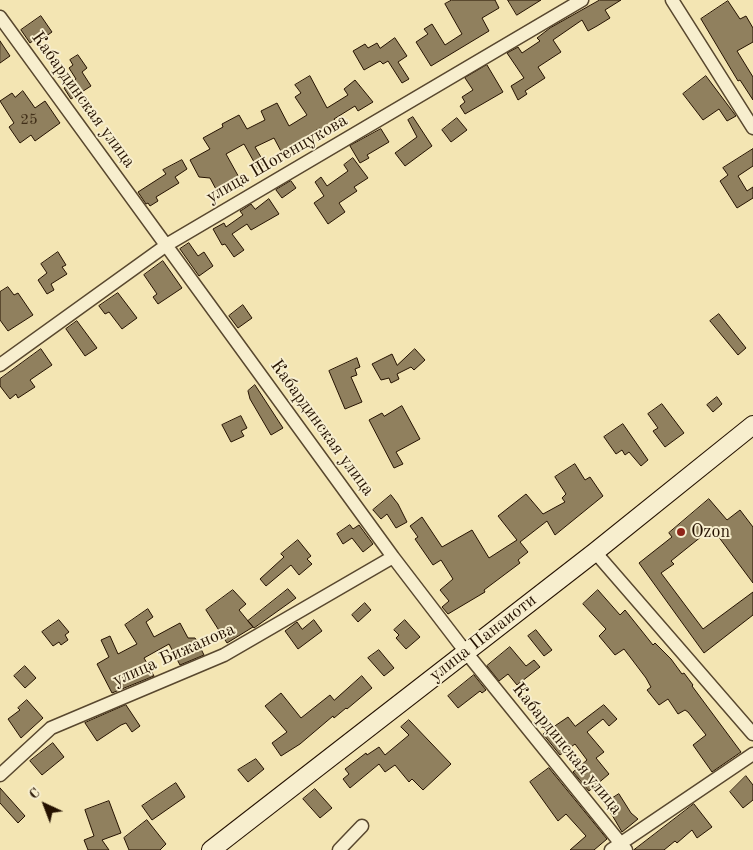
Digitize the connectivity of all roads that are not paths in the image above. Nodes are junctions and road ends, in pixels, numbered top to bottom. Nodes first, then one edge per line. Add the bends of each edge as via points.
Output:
1 (582, 0) edge
2 (672, 0) edge
3 (0, 17) edge
4 (753, 128) edge
5 (168, 244) junction
6 (0, 365) edge
7 (753, 425) edge
8 (595, 552) junction
9 (394, 557) junction
10 (465, 652) junction
11 (753, 734) edge
12 (753, 754) edge
13 (0, 775) edge
14 (362, 826) dead end
15 (619, 848) edge
16 (211, 850) edge
17 (339, 850) edge

1 - 5 street, улица Шогенцукова
2 - 4 street
3 - 5 street, Кабардинская улица
5 - 6 street, улица Шогенцукова
5 - 9 street, Кабардинская улица
7 - 8 street, улица Панаиоти
8 - 10 street, улица Панаиоти
8 - 11 street
9 - 10 street, Кабардинская улица
9 - 13 street, улица Бижанова via 224,655 51,728
10 - 15 street, Кабардинская улица
10 - 16 street, улица Панаиоти
12 - 15 street
14 - 17 street

